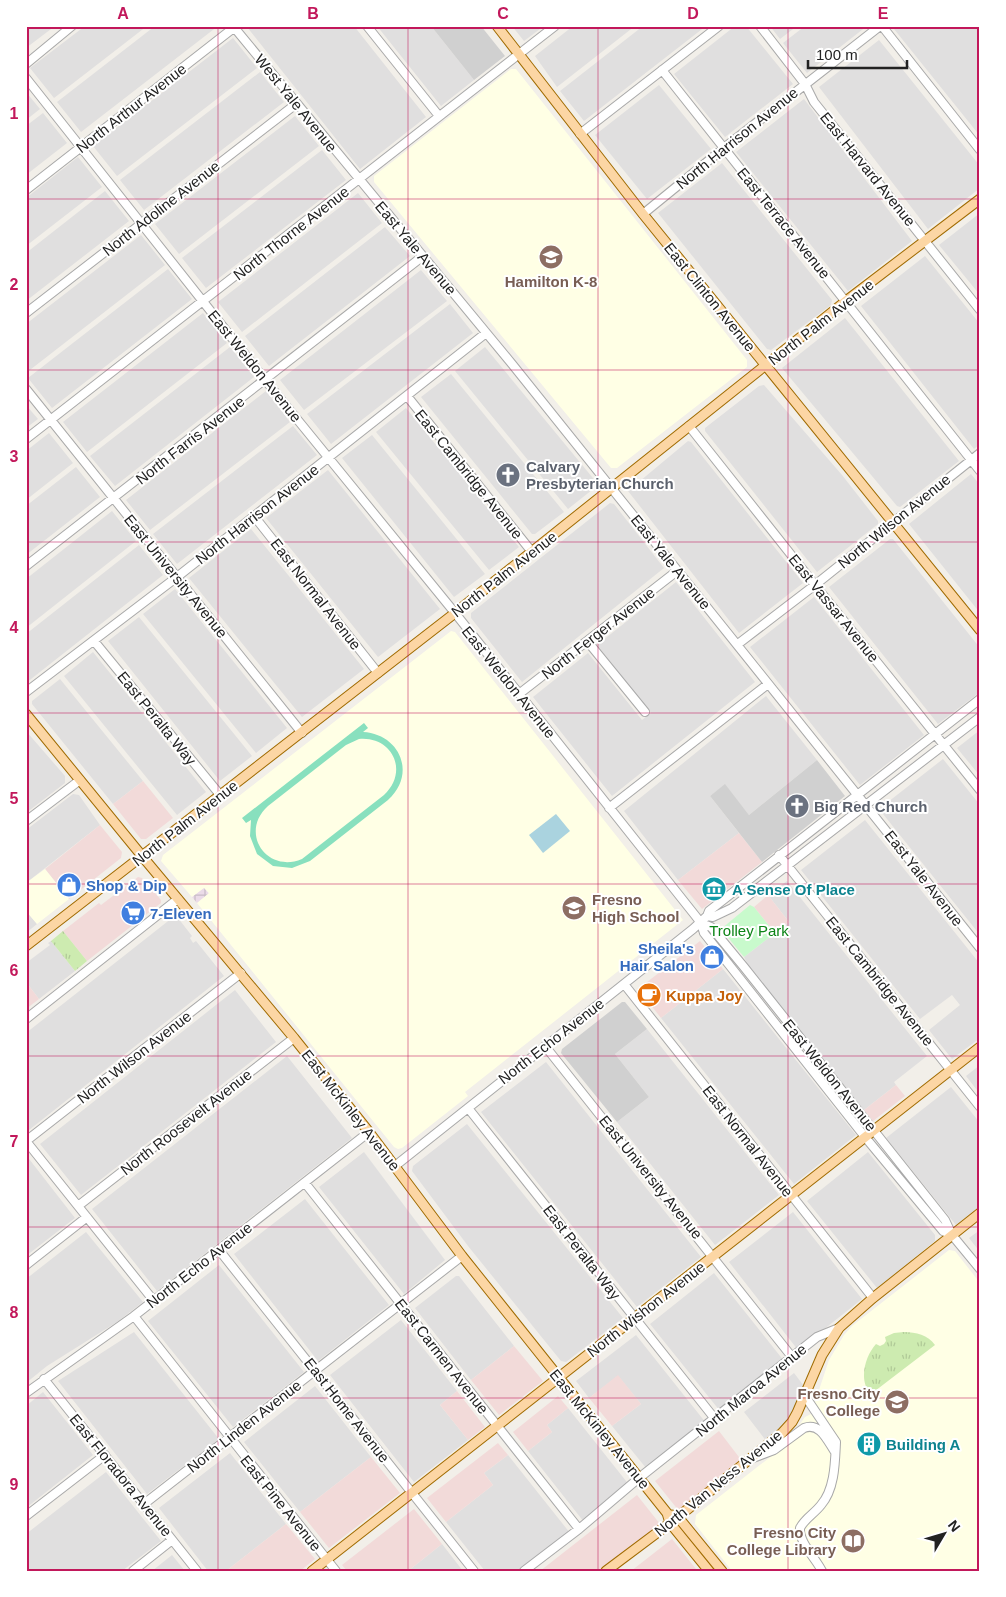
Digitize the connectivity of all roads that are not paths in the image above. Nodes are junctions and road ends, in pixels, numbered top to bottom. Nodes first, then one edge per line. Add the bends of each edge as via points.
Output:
1 (72, 26) edge
2 (367, 26) edge
3 (497, 26) edge
4 (555, 26) edge
5 (719, 26) edge
6 (760, 26) edge
7 (881, 26) edge
8 (234, 27) edge
9 (520, 54) junction
10 (26, 64) edge
11 (662, 70) junction
12 (26, 78) edge
13 (805, 84) junction
14 (296, 104) junction
15 (439, 116) junction
16 (580, 134) junction
17 (81, 147) junction
18 (724, 148) junction
19 (980, 150) edge
20 (359, 180) junction
21 (26, 190) edge
22 (980, 199) edge
23 (643, 214) junction
24 (141, 224) junction
25 (925, 240) junction
26 (423, 256) junction
27 (846, 301) junction
28 (203, 302) junction
29 (980, 310) edge
30 (26, 313) edge
31 (486, 333) junction
32 (765, 366) junction
33 (266, 381) junction
34 (26, 389) edge
35 (407, 396) junction
36 (50, 420) junction
37 (689, 426) junction
38 (26, 439) edge
39 (980, 453) edge
40 (329, 458) junction
41 (971, 460) junction
42 (980, 471) edge
43 (612, 489) junction
44 (114, 499) junction
45 (254, 516) junction
46 (893, 522) junction
47 (532, 552) junction
48 (26, 566) edge
49 (678, 571) junction
50 (177, 577) junction
51 (815, 585) junction
52 (455, 613) junction
53 (980, 630) edge
54 (94, 641) junction
55 (588, 642) junction
56 (738, 644) junction
57 (378, 673) junction
58 (768, 684) junction
59 (26, 692) edge
60 (519, 694) junction
61 (980, 699) edge
62 (644, 712) dead end
63 (26, 714) edge
64 (980, 718) edge
65 (302, 733) junction
66 (936, 734) junction
67 (944, 745) junction
68 (80, 780) junction
69 (980, 790) edge
70 (858, 794) junction
71 (221, 796) junction
72 (867, 806) junction
73 (609, 808) junction
74 (26, 821) edge
75 (779, 855) junction
76 (142, 856) junction
77 (787, 865) junction
78 (178, 899) junction
79 (707, 916) junction
80 (701, 922) junction
81 (26, 946) edge
82 (980, 948) edge
83 (241, 973) junction
84 (624, 984) junction
85 (776, 1008) junction
86 (768, 1014) junction
87 (26, 1019) edge
88 (294, 1038) junction
89 (546, 1046) junction
90 (980, 1047) edge
91 (823, 1066) junction
92 (950, 1069) junction
93 (815, 1073) junction
94 (980, 1107) edge
95 (468, 1108) junction
96 (874, 1130) junction
97 (369, 1132) junction
98 (865, 1137) junction
99 (26, 1141) edge
100 (394, 1166) junction
101 (304, 1182) junction
102 (792, 1196) junction
103 (78, 1206) junction
104 (980, 1213) edge
105 (87, 1217) junction
106 (952, 1235) junction
107 (219, 1250) junction
108 (462, 1256) junction
109 (714, 1257) junction
110 (26, 1265) edge
111 (980, 1269) edge
112 (872, 1298) junction
113 (154, 1301) junction
114 (400, 1303) junction
115 (134, 1316) junction
116 (635, 1318) junction
117 (840, 1328) junction
118 (792, 1357) junction
119 (315, 1370) junction
120 (559, 1378) junction
121 (44, 1379) junction
122 (26, 1393) edge
123 (805, 1396) junction
124 (715, 1419) junction
125 (497, 1425) junction
126 (230, 1438) junction
127 (835, 1452) junction
128 (105, 1455) junction
129 (749, 1459) junction
130 (639, 1478) junction
131 (412, 1493) junction
132 (144, 1504) junction
133 (667, 1513) junction
134 (26, 1516) edge
135 (678, 1517) junction
136 (670, 1523) junction
137 (579, 1528) junction
138 (172, 1540) junction
139 (327, 1560) junction
140 (133, 1571) edge
141 (197, 1571) edge
142 (312, 1571) edge
143 (336, 1571) edge
144 (474, 1571) edge
145 (524, 1571) edge
146 (606, 1571) edge
147 (708, 1571) edge
148 (722, 1571) edge
149 (822, 1571) edge

1 - 10 street
2 - 15 street
3 - 9 main road, East Clinton Avenue
4 - 9 street, North Thorne Avenue
5 - 11 street
6 - 13 street, East Harvard Avenue
7 - 13 street, North Harrison Avenue
7 - 19 street
8 - 14 street, West Yale Avenue
8 - 17 street, North Arthur Avenue
9 - 15 street, North Thorne Avenue
9 - 16 main road, East Clinton Avenue
11 - 16 street
11 - 18 street, East Terrace Avenue
12 - 17 street, East Weldon Avenue
13 - 18 street, North Harrison Avenue
13 - 25 street, East Harvard Avenue via 814,102
14 - 20 street, West Yale Avenue
14 - 24 street, North Adoline Avenue
15 - 20 street, North Thorne Avenue
16 - 23 main road, East Clinton Avenue
17 - 21 street, North Arthur Avenue
17 - 24 street, East Weldon Avenue
18 - 23 street, North Harrison Avenue
18 - 27 street, East Terrace Avenue
20 - 26 street, East Yale Avenue
20 - 28 street, North Thorne Avenue
22 - 25 main road, North Palm Avenue
23 - 32 main road, East Clinton Avenue
24 - 28 street, East Weldon Avenue
24 - 30 street, North Adoline Avenue
25 - 27 main road, North Palm Avenue
25 - 29 street, East Harvard Avenue
26 - 31 street, East Yale Avenue
26 - 33 street, North Farris Avenue
27 - 32 main road, North Palm Avenue
27 - 41 street, East Terrace Avenue
28 - 33 street, East Weldon Avenue
28 - 36 street, North Thorne Avenue
31 - 35 street, North Harrison Avenue
31 - 43 street, East Yale Avenue
32 - 37 main road, North Palm Avenue
32 - 46 main road, East Clinton Avenue
33 - 40 street, East Weldon Avenue
33 - 44 street, North Farris Avenue
34 - 36 street, East University Avenue
35 - 40 street, North Harrison Avenue
35 - 47 street, East Cambridge Avenue
36 - 38 street, North Thorne Avenue
36 - 44 street, East University Avenue
37 - 43 main road, North Palm Avenue
37 - 51 street, East Vassar Avenue
39 - 41 street, North Wilson Avenue
40 - 45 street, North Harrison Avenue
40 - 52 street, East Weldon Avenue
41 - 42 street, East Terrace Avenue
41 - 46 street, North Wilson Avenue
43 - 47 main road, North Palm Avenue
43 - 49 street, East Yale Avenue
44 - 48 street, North Farris Avenue
44 - 50 street, East University Avenue
45 - 50 street, North Harrison Avenue
45 - 57 street, East Normal Avenue
46 - 51 street, North Wilson Avenue
46 - 53 main road, East Clinton Avenue
47 - 52 main road, North Palm Avenue
49 - 55 street, North Ferger Avenue
49 - 56 street, East Yale Avenue
50 - 54 street, North Harrison Avenue
50 - 65 street, East University Avenue
51 - 56 street, North Wilson Avenue
51 - 66 street, East Vassar Avenue
52 - 57 main road, North Palm Avenue
52 - 60 street, East Weldon Avenue
54 - 59 street, North Harrison Avenue
54 - 71 street, East Peralta Way
55 - 60 street, North Ferger Avenue
55 - 62 street
56 - 58 street, East Yale Avenue
57 - 65 main road, North Palm Avenue
58 - 70 street, East Yale Avenue
58 - 73 street
60 - 73 street, East Weldon Avenue
61 - 66 street, North Echo Avenue
63 - 68 main road, East McKinley Avenue
64 - 67 street
65 - 71 main road, North Palm Avenue
66 - 67 street, East Vassar Avenue
66 - 70 street, North Echo Avenue
67 - 69 street, East Vassar Avenue
67 - 72 street
68 - 74 street
68 - 76 main road, East McKinley Avenue
70 - 72 street, East Yale Avenue
70 - 75 street, North Echo Avenue
71 - 76 main road, North Palm Avenue
72 - 77 street
72 - 82 street, East Yale Avenue
73 - 80 street, East Weldon Avenue
75 - 77 street, East Cambridge Avenue
75 - 79 street, North Echo Avenue via 709,911
76 - 78 main road, East McKinley Avenue
76 - 81 main road, North Palm Avenue
77 - 79 street via 724,913 713,918
77 - 92 street, East Cambridge Avenue
78 - 83 main road, East McKinley Avenue
78 - 87 street
79 - 80 street, North Echo Avenue
80 - 84 street, North Echo Avenue
80 - 85 street, East Weldon Avenue via 711,928
80 - 86 street, East Weldon Avenue via 704,933
83 - 88 main road, East McKinley Avenue
83 - 99 street, North Wilson Avenue
84 - 89 street, North Echo Avenue
84 - 102 street, East Normal Avenue
85 - 86 street
85 - 91 street, East Weldon Avenue
86 - 93 street, East Weldon Avenue
88 - 97 main road, East McKinley Avenue
88 - 103 street, North Roosevelt Avenue
89 - 95 street, North Echo Avenue
89 - 109 street, East University Avenue
90 - 92 main road, North Wishon Avenue
91 - 93 street
91 - 96 street, East Weldon Avenue
92 - 94 street, East Cambridge Avenue
92 - 96 main road, North Wishon Avenue
93 - 98 street, East Weldon Avenue
95 - 100 street, North Echo Avenue
95 - 116 street, East Peralta Way
96 - 98 main road, North Wishon Avenue
96 - 106 street, East Weldon Avenue via 945,1220
97 - 100 main road, East McKinley Avenue
97 - 101 street, North Echo Avenue
98 - 102 main road, North Wishon Avenue
98 - 106 street, East Weldon Avenue via 943,1231
99 - 103 street
100 - 108 main road, East McKinley Avenue
101 - 107 street, North Echo Avenue
101 - 114 street, East Carmen Avenue
102 - 109 main road, North Wishon Avenue
102 - 112 street, East Normal Avenue
103 - 105 street
104 - 106 main road, North Maroa Avenue
105 - 110 street
105 - 113 street
106 - 111 street, East Weldon Avenue
106 - 112 main road, North Maroa Avenue
107 - 113 street, North Echo Avenue
107 - 119 street, East Home Avenue
108 - 114 street, North Linden Avenue
108 - 120 main road, East McKinley Avenue
109 - 116 main road, North Wishon Avenue
109 - 118 street, East University Avenue
112 - 117 main road, North Maroa Avenue
113 - 115 street, North Echo Avenue
114 - 119 street, North Linden Avenue
114 - 125 street, East Carmen Avenue
115 - 121 street, North Echo Avenue
115 - 126 street, East Pine Avenue
116 - 120 main road, North Wishon Avenue
116 - 124 street, East Peralta Way
117 - 118 street, North Maroa Avenue via 817,1337
117 - 123 main road, North Van Ness Avenue via 822,1355
118 - 124 street, North Maroa Avenue
119 - 126 street, North Linden Avenue
119 - 131 street, East Home Avenue
120 - 125 main road, North Wishon Avenue
120 - 130 main road, East McKinley Avenue
121 - 122 street, North Echo Avenue
121 - 128 street, East Floradora Avenue
123 - 127 street via 836,1442
123 - 129 main road, North Van Ness Avenue via 788,1427
124 - 130 street, North Maroa Avenue
125 - 131 main road, North Wishon Avenue
125 - 137 street, East Carmen Avenue
126 - 132 street, North Linden Avenue
126 - 139 street, East Pine Avenue
127 - 129 street via 819,1430 808,1426 774,1450
127 - 149 street via 829,1493 800,1528 802,1541
128 - 132 street, East Floradora Avenue
128 - 134 street
129 - 135 main road, North Van Ness Avenue
130 - 133 main road, East McKinley Avenue
130 - 137 street, North Maroa Avenue
131 - 139 main road, North Wishon Avenue
131 - 144 street, East Home Avenue
132 - 138 street, East Floradora Avenue
133 - 135 main road
133 - 136 main road, East McKinley Avenue
135 - 136 main road, North Van Ness Avenue
135 - 148 main road
136 - 146 main road, North Van Ness Avenue
136 - 147 main road, East McKinley Avenue
137 - 145 street, North Maroa Avenue
138 - 140 street
138 - 141 street, East Floradora Avenue
139 - 142 main road, North Wishon Avenue
139 - 143 street, East Pine Avenue

